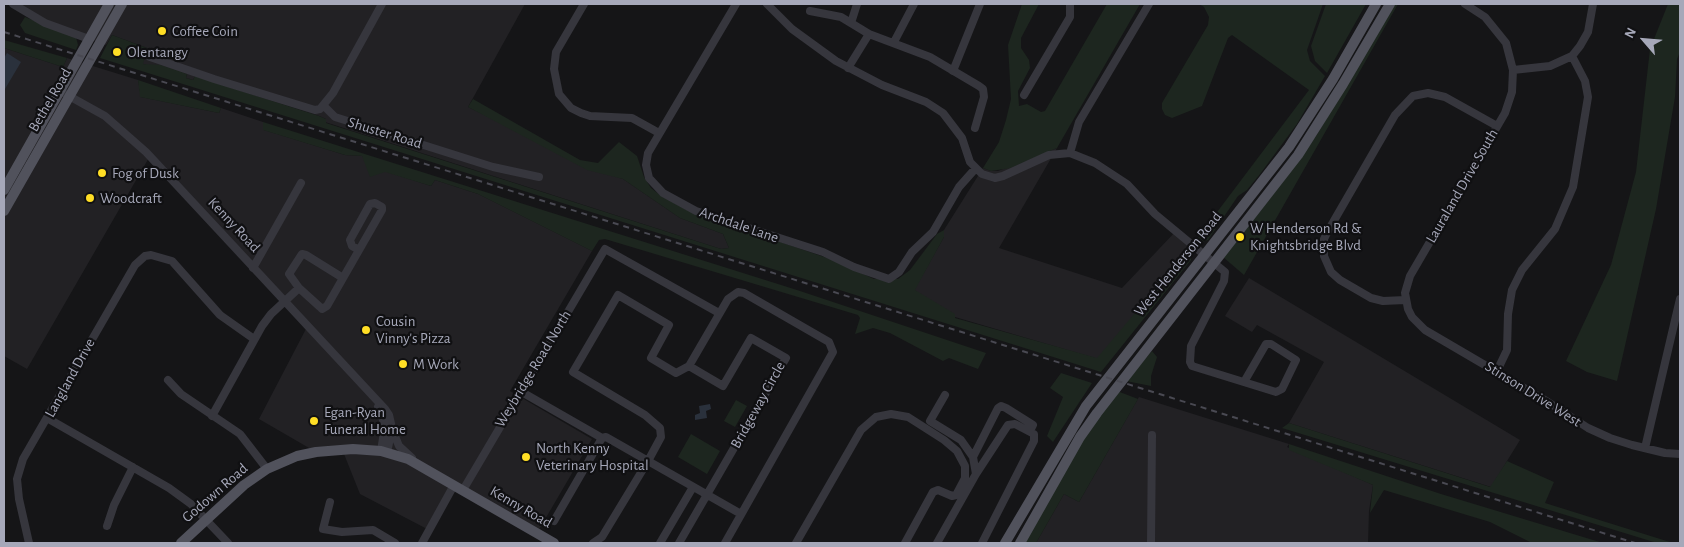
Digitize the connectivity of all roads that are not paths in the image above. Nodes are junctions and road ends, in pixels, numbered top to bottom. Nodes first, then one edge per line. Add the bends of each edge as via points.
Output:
1 (13, 4) edge
2 (109, 4) edge
3 (115, 4) edge
4 (122, 4) edge
5 (382, 4) edge
6 (584, 4) edge
7 (736, 4) edge
8 (767, 4) edge
9 (857, 4) edge
10 (914, 4) edge
11 (980, 4) edge
12 (1070, 4) edge
13 (1149, 4) edge
14 (1376, 4) edge
15 (1390, 4) edge
16 (1465, 4) edge
17 (1593, 4) edge
18 (810, 11) dead end
19 (851, 24) junction
20 (869, 34) junction
21 (90, 39) junction
22 (894, 42) junction
23 (99, 44) junction
24 (1572, 56) junction
25 (150, 57) dead end
26 (848, 68) junction
27 (1513, 70) junction
28 (954, 71) junction
29 (65, 93) junction
30 (1024, 95) dead end
31 (324, 106) junction
32 (1497, 126) junction
33 (975, 128) dead end
34 (659, 133) junction
35 (1070, 153) junction
36 (975, 169) junction
37 (540, 177) dead end
38 (301, 183) dead end
39 (4, 190) edge
40 (4, 211) edge
41 (359, 250) junction
42 (1204, 254) junction
43 (1214, 262) junction
44 (253, 268) junction
45 (344, 278) junction
46 (299, 288) junction
47 (1680, 299) edge
48 (1405, 300) junction
49 (284, 302) junction
50 (719, 313) junction
51 (254, 339) junction
52 (689, 366) junction
53 (1497, 371) junction
54 (168, 380) dead end
55 (1244, 382) junction
56 (520, 391) junction
57 (945, 395) dead end
58 (372, 397) junction
59 (212, 416) junction
60 (47, 418) junction
61 (392, 428) junction
62 (1030, 431) junction
63 (1152, 435) dead end
64 (602, 438) junction
65 (1645, 448) junction
66 (384, 452) junction
67 (1680, 454) edge
68 (973, 457) junction
69 (648, 461) junction
70 (421, 466) junction
71 (133, 467) junction
72 (267, 469) junction
73 (976, 474) junction
74 (458, 487) junction
75 (692, 487) junction
76 (707, 495) junction
77 (330, 502) dead end
78 (741, 514) junction
79 (206, 520) junction
80 (554, 521) dead end
81 (107, 526) dead end
82 (603, 540) edge
83 (29, 543) edge
84 (181, 543) edge
85 (228, 543) edge
86 (395, 543) edge
87 (422, 543) edge
88 (554, 543) edge
89 (593, 543) edge
90 (660, 543) edge
91 (679, 543) edge
92 (725, 543) edge
93 (796, 543) edge
94 (905, 543) edge
95 (938, 543) edge
96 (982, 543) edge
97 (1005, 543) edge
98 (1020, 543) edge
99 (1151, 543) edge

1 - 21 street via 37,19
2 - 21 main road, Bethel Road
3 - 23 main road via 104,24
4 - 23 main road, Bethel Road
5 - 31 street
6 - 34 street via 556,52 554,69 559,94 571,108 581,113 632,118
7 - 34 street, Archdale Lane
8 - 26 street via 792,29
9 - 19 street
10 - 22 street
11 - 28 street
12 - 30 street via 1070,17
13 - 35 street via 1079,122
14 - 42 main road, West Henderson Road via 1333,79 1288,147
15 - 43 main road, West Henderson Road via 1298,155
16 - 27 street, Lauraland Drive South via 1485,17 1501,34 1510,52
17 - 24 street via 1588,32
18 - 19 street via 837,15
19 - 20 street
20 - 22 street
20 - 26 street
21 - 29 main road, Bethel Road
22 - 28 street
23 - 29 main road, Bethel Road
24 - 27 street via 1550,66
24 - 53 street via 1585,81 1588,96 1573,187 1555,229 1516,280 1509,301 1507,350
25 - 31 street via 315,110
26 - 36 street via 926,102 943,113 959,133
27 - 32 street, Lauraland Drive South via 1512,92
28 - 33 street via 979,86 984,93
29 - 39 main road, Bethel Road
29 - 40 main road, Bethel Road
29 - 44 street, Kenny Road via 105,116 137,143
31 - 37 street, Shuster Road via 335,117 493,167
32 - 48 street, Lauraland Drive South via 1410,276
32 - 48 street via 1445,97 1428,93 1414,96 1395,115 1324,239 1327,264 1340,280 1371,298
34 - 36 street, Archdale Lane via 648,153 646,165 649,178 663,193 696,211 823,252 884,279 895,276 912,252 933,232 959,188
35 - 36 street via 1048,155 1000,177 987,176
35 - 42 street via 1113,174
38 - 44 street
41 - 41 street via 382,210 375,203 370,204 350,240 352,246
41 - 45 street
42 - 43 street
42 - 97 main road, West Henderson Road via 1086,406
43 - 55 street via 1226,276 1194,339 1190,362 1196,368
43 - 98 main road, West Henderson Road via 1080,437
44 - 49 street, Kenny Road
45 - 46 street via 322,309
45 - 46 street via 302,254 289,274
46 - 49 street
47 - 65 street
48 - 53 street, Stinson Drive West via 1412,317 1425,330
49 - 51 street via 271,314
49 - 58 street, Kenny Road
50 - 52 street
50 - 56 street, Weybridge Road North via 604,249
50 - 78 street via 732,294 744,293 833,347 832,356
51 - 59 street
51 - 60 street, Langland Drive via 220,315 177,266 166,258 145,256 135,264
52 - 69 street via 676,373 653,361 652,353 668,325 618,295 573,372 654,421 660,428 661,437
52 - 76 street, Bridgeway Circle via 723,386 751,338 786,358
53 - 65 street, Stinson Drive West via 1593,431
54 - 59 street via 181,394
55 - 55 street via 1279,391 1296,360 1266,344
56 - 64 street
56 - 74 street, Weybridge Road North
57 - 68 street via 930,421 961,440
58 - 61 street, Kenny Road via 389,415
58 - 66 street, Kenny Road via 384,419
59 - 72 street via 240,434
60 - 71 street
60 - 83 street, Langland Drive via 23,459 17,479
61 - 66 street
61 - 70 street, Kenny Road via 399,446
62 - 68 street via 1033,425 1001,406
62 - 73 street via 1015,424 1008,425
62 - 96 street via 1034,434 1034,441
63 - 99 street
64 - 69 street via 606,437
64 - 80 street
65 - 67 street, Stinson Drive West
66 - 70 main road, Kenny Road
66 - 72 main road, Godown Road via 353,449 316,452
68 - 73 street
69 - 75 street
69 - 82 street
70 - 74 main road, Kenny Road
71 - 79 street via 169,488
71 - 81 street
72 - 79 main road, Godown Road via 244,484
73 - 95 street
74 - 87 street, Weybridge Road North
74 - 88 main road, Kenny Road
75 - 76 street
75 - 90 street
76 - 78 street
76 - 91 street, Bridgeway Circle
77 - 86 street via 324,529 342,532 373,530
78 - 92 street
79 - 84 main road, Godown Road
79 - 85 street
82 - 89 street
93 - 94 street via 864,426 883,414 908,417 957,451 965,466 965,478 956,495 938,490 934,492

